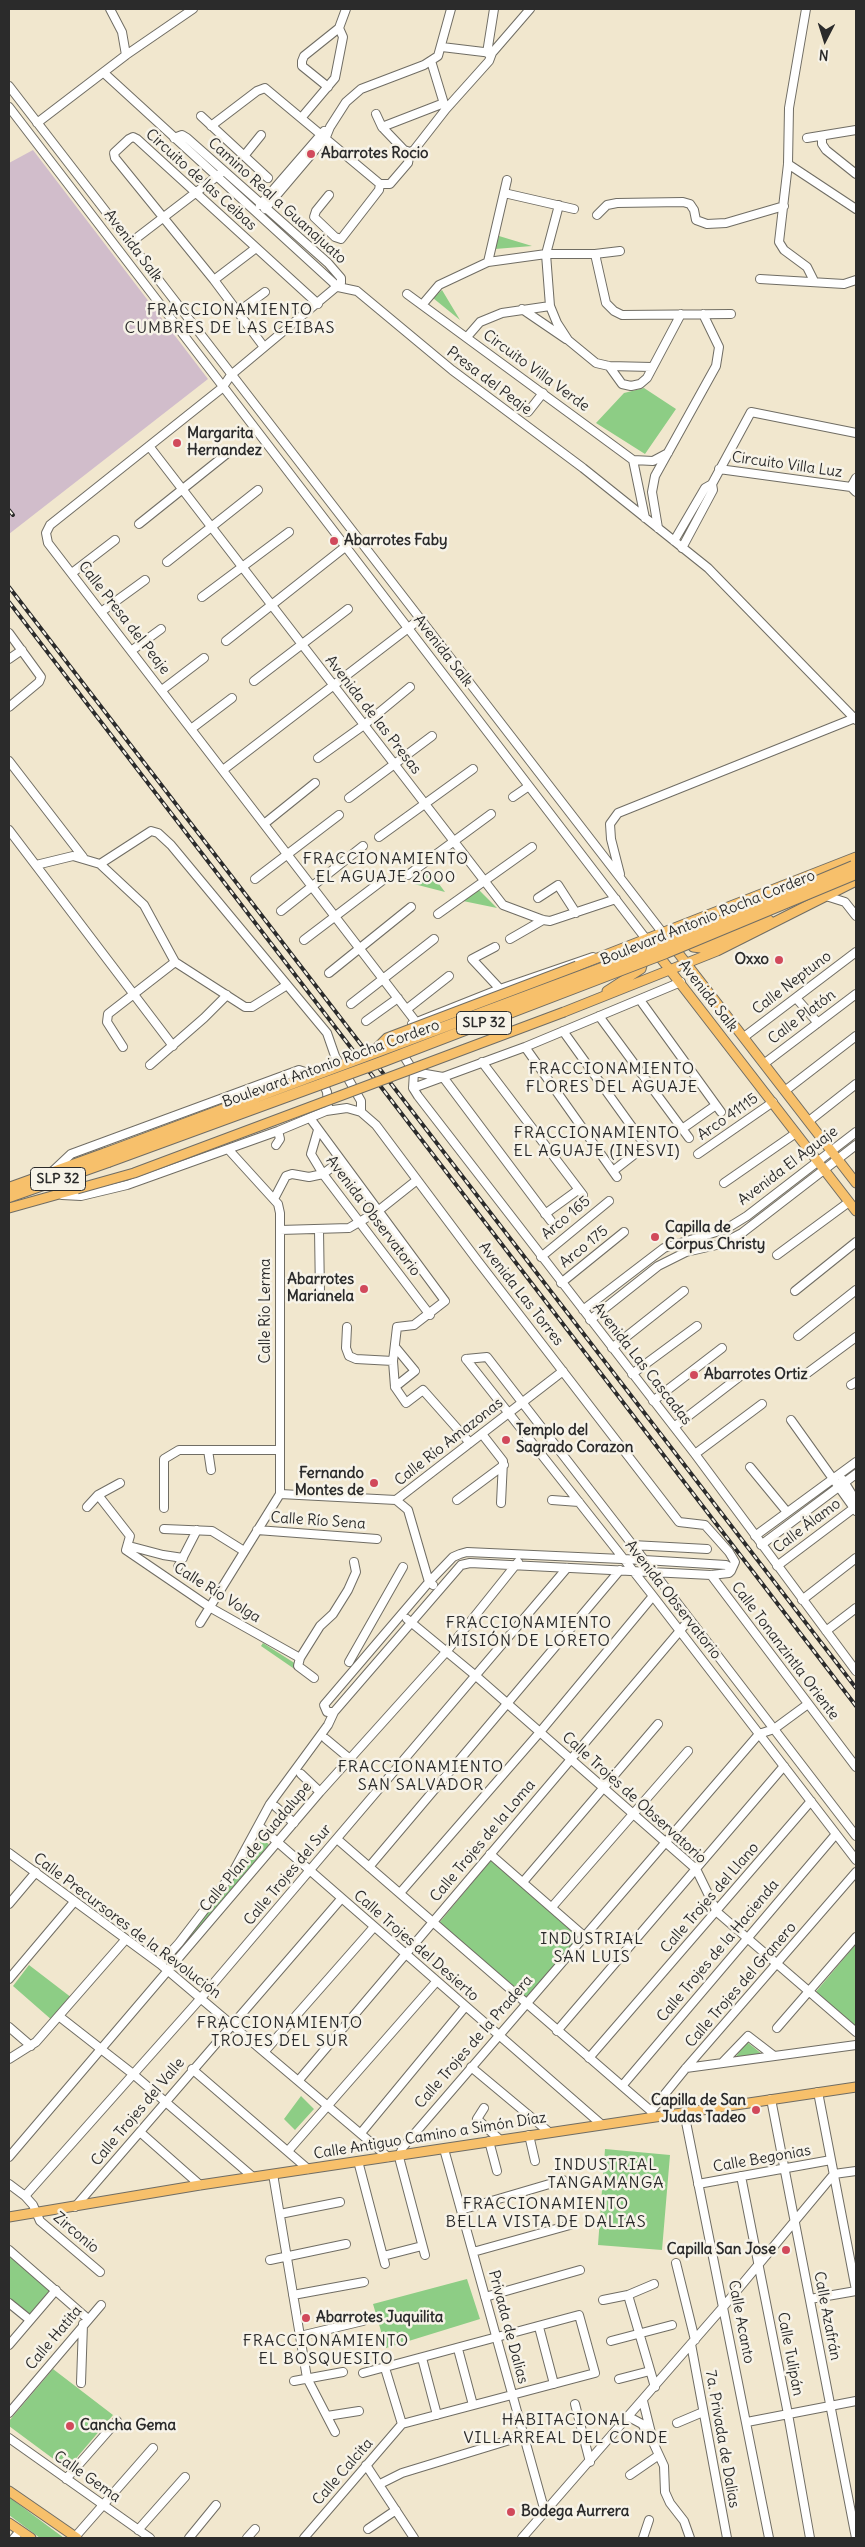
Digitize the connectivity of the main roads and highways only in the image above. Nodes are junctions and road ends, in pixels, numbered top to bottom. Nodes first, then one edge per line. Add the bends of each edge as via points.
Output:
1 (856, 873) edge
2 (715, 911) junction
3 (796, 911) junction
4 (662, 932) junction
5 (646, 939) junction
6 (621, 949) junction
7 (688, 963) junction
8 (671, 970) junction
9 (599, 998) junction
10 (737, 1027) junction
11 (723, 1038) junction
12 (372, 1053) junction
13 (107, 1157) junction
14 (856, 1183) edge
15 (9, 1188) edge
16 (9, 1197) edge
17 (9, 1208) edge
18 (856, 1211) edge
19 (856, 2087) edge
20 (9, 2217) edge
21 (9, 2491) edge
22 (9, 2523) edge
23 (31, 2538) edge
24 (76, 2538) edge

1 - 2 main road, Boulevard Antonio Rocha Cordero
1 - 3 main road via 826,896
1 - 12 highway, Boulevard Antonio Rocha Cordero / SLP 32, bridge
1 - 13 highway, Boulevard Antonio Rocha Cordero / SLP 32, bridge via 639,964 384,1061
2 - 3 main road via 688,930 687,938 693,947 704,948
2 - 4 main road, Boulevard Antonio Rocha Cordero
3 - 7 main road
4 - 5 main road, Boulevard Antonio Rocha Cordero
4 - 7 main road, Avenida Salk
5 - 6 main road, Boulevard Antonio Rocha Cordero
5 - 8 main road, Avenida Salk
6 - 9 main road via 637,948 644,955 643,964 637,972
6 - 12 main road, Boulevard Antonio Rocha Cordero, bridge via 387,1038
7 - 8 main road
7 - 10 main road, Avenida Salk
8 - 9 main road
8 - 11 main road, Avenida Salk
9 - 17 main road, bridge via 134,1173
10 - 11 main road
10 - 14 main road, Avenida Salk
11 - 18 main road, Avenida Salk
12 - 13 highway, Boulevard Antonio Rocha Cordero / SLP 32, bridge
13 - 15 highway, Boulevard Antonio Rocha Cordero / SLP 32
13 - 16 highway, Boulevard Antonio Rocha Cordero / SLP 32
19 - 20 main road, Calle Antiguo Camino a Simón Díaz via 652,2114
21 - 24 main road
22 - 23 main road

